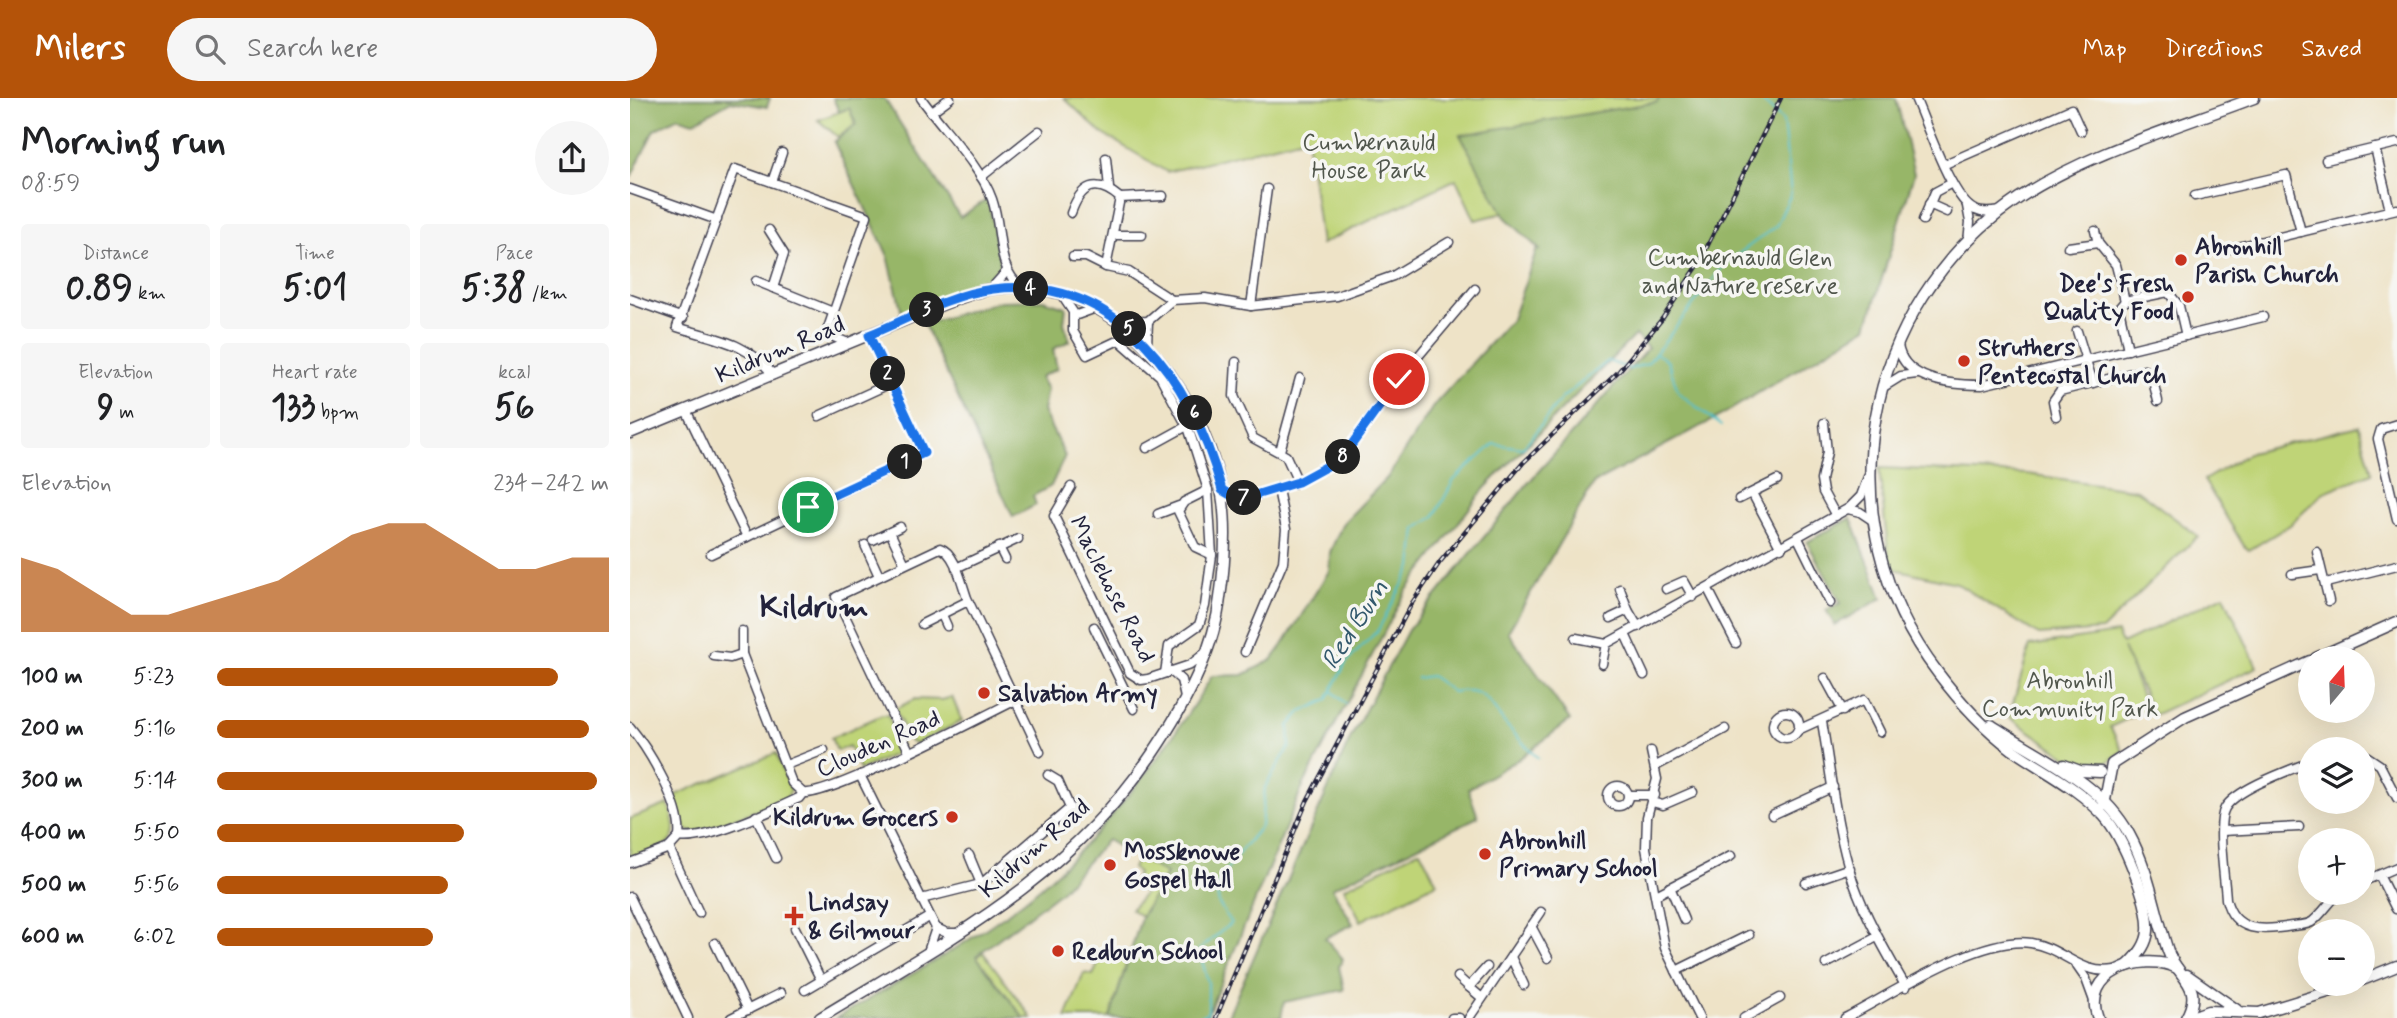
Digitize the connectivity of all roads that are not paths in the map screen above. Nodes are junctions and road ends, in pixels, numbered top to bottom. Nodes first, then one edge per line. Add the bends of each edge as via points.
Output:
1 (921, 98) edge
2 (950, 98) edge
3 (1915, 98) edge
4 (2254, 98) edge
5 (931, 112) junction
6 (1039, 131) dead end
7 (2081, 131) dead end
8 (2397, 143) edge
9 (2375, 148) junction
10 (782, 153) dead end
11 (1106, 158) dead end
12 (2326, 160) dead end
13 (1945, 164) junction
14 (981, 177) junction
15 (772, 182) junction
16 (1952, 183) junction
17 (630, 188) edge
18 (1109, 188) junction
19 (1267, 189) dead end
20 (1163, 196) dead end
21 (2196, 196) dead end
22 (1120, 198) junction
23 (1929, 204) junction
24 (1967, 206) junction
25 (2394, 209) edge
26 (2002, 211) junction
27 (1947, 212) dead end
28 (1071, 213) dead end
29 (717, 220) junction
30 (1923, 220) dead end
31 (769, 230) dead end
32 (2095, 231) dead end
33 (2301, 232) junction
34 (1114, 235) junction
35 (1142, 235) dead end
36 (1449, 242) dead end
37 (1968, 242) junction
38 (2098, 243) junction
39 (2068, 247) dead end
40 (2229, 249) dead end
41 (1073, 257) dead end
42 (1106, 267) junction
43 (1006, 272) junction
44 (756, 281) dead end
45 (773, 288) junction
46 (1022, 288) junction
47 (991, 289) junction
48 (1475, 289) dead end
49 (1061, 294) junction
50 (630, 299) edge
51 (1172, 300) junction
52 (2125, 301) junction
53 (1251, 306) junction
54 (1096, 308) junction
55 (834, 312) junction
56 (1074, 316) junction
57 (2263, 317) dead end
58 (683, 318) junction
59 (1148, 321) junction
60 (1120, 322) junction
61 (2077, 331) dead end
62 (869, 335) junction
63 (2186, 336) junction
64 (848, 343) junction
65 (1898, 345) junction
66 (1147, 346) junction
67 (2128, 351) junction
68 (2085, 361) junction
69 (1236, 362) dead end
70 (1920, 374) junction
71 (773, 375) junction
72 (1300, 378) dead end
73 (891, 383) junction
74 (2093, 383) junction
75 (1883, 387) junction
76 (2158, 401) dead end
77 (686, 410) junction
78 (819, 416) dead end
79 (2056, 416) dead end
80 (1824, 423) dead end
81 (2397, 424) edge
82 (1187, 426) junction
83 (630, 433) edge
84 (1147, 448) dead end
85 (1280, 451) junction
86 (1870, 473) junction
87 (1777, 480) dead end
88 (1298, 482) junction
89 (1071, 487) dead end
90 (1278, 489) junction
91 (1208, 490) junction
92 (1222, 490) junction
93 (1752, 493) junction
94 (1739, 499) dead end
95 (1239, 500) junction
96 (1179, 506) junction
97 (1848, 509) junction
98 (1158, 514) dead end
99 (1836, 516) junction
100 (1224, 517) junction
101 (2397, 519) edge
102 (1872, 520) junction
103 (900, 527) dead end
104 (890, 532) junction
105 (747, 537) junction
106 (1018, 538) dead end
107 (1798, 538) junction
108 (999, 547) junction
109 (1781, 548) junction
110 (2317, 552) dead end
111 (711, 554) dead end
112 (1212, 555) junction
113 (1005, 559) dead end
114 (905, 564) junction
115 (2397, 565) edge
116 (956, 568) junction
117 (2320, 570) junction
118 (2292, 574) dead end
119 (879, 576) junction
120 (2326, 583) junction
121 (1619, 589) dead end
122 (1666, 589) dead end
123 (1708, 589) junction
124 (1693, 597) junction
125 (968, 600) junction
126 (2329, 601) dead end
127 (1830, 603) dead end
128 (1628, 610) junction
129 (942, 615) junction
130 (1611, 618) dead end
131 (2397, 622) edge
132 (922, 624) dead end
133 (947, 626) dead end
134 (1094, 627) dead end
135 (1637, 627) junction
136 (742, 631) dead end
137 (1625, 634) junction
138 (1576, 638) dead end
139 (1737, 643) dead end
140 (1606, 644) junction
141 (2343, 646) edge
142 (1245, 652) dead end
143 (1121, 653) junction
144 (742, 654) junction
145 (1204, 654) junction
146 (714, 656) dead end
147 (1110, 659) junction
148 (1602, 664) dead end
149 (2298, 666) edge
150 (1168, 672) junction
151 (1644, 675) dead end
152 (1825, 678) dead end
153 (1185, 698) junction
154 (1016, 700) junction
155 (1134, 709) dead end
156 (1843, 711) junction
157 (1976, 715) junction
158 (1822, 722) junction
159 (630, 727) edge
160 (1725, 729) dead end
161 (1797, 730) dead end
162 (1880, 732) dead end
163 (824, 750) dead end
164 (909, 751) junction
165 (1651, 751) dead end
166 (1040, 752) dead end
167 (2037, 752) junction
168 (2375, 762) edge
169 (2112, 764) junction
170 (786, 765) junction
171 (1656, 766) junction
172 (2298, 768) edge
173 (2100, 772) junction
174 (860, 775) junction
175 (1048, 775) dead end
176 (2056, 778) junction
177 (2074, 778) junction
178 (2108, 786) junction
179 (1833, 787) junction
180 (1693, 792) dead end
181 (803, 793) junction
182 (1629, 795) dead end
183 (2397, 798) edge
184 (1654, 799) junction
185 (2104, 802) junction
186 (1772, 815) dead end
187 (757, 816) junction
188 (2104, 816) junction
189 (2122, 822) junction
190 (2299, 827) dead end
191 (2222, 831) junction
192 (679, 837) junction
193 (669, 848) junction
194 (969, 855) dead end
195 (1731, 856) dead end
196 (776, 858) dead end
197 (630, 863) edge
198 (2397, 867) edge
199 (1850, 868) junction
200 (2379, 875) junction
201 (2375, 877) edge
202 (1806, 883) dead end
203 (981, 884) junction
204 (1670, 887) junction
205 (1656, 895) junction
206 (630, 897) edge
207 (921, 899) junction
208 (2328, 905) edge
209 (2396, 909) edge
210 (1541, 912) dead end
211 (699, 913) dead end
212 (929, 917) junction
213 (1684, 920) dead end
214 (1531, 926) junction
215 (795, 928) dead end
216 (936, 928) junction
217 (963, 932) junction
218 (1749, 935) dead end
219 (1877, 937) junction
220 (715, 943) dead end
221 (929, 952) junction
222 (1511, 957) junction
223 (1548, 958) dead end
224 (1826, 964) dead end
225 (2075, 964) junction
226 (2397, 966) edge
227 (1487, 967) dead end
228 (2123, 968) junction
229 (2181, 970) junction
230 (1676, 971) junction
231 (2375, 975) edge
232 (1458, 977) dead end
233 (821, 980) junction
234 (1524, 985) dead end
235 (1469, 987) junction
236 (1906, 987) junction
237 (805, 990) dead end
238 (781, 993) dead end
239 (2317, 996) edge
240 (1482, 998) junction
241 (1780, 998) dead end
242 (748, 1010) junction
243 (2095, 1012) edge
244 (2245, 1013) junction
245 (688, 1018) edge
246 (731, 1018) edge
247 (821, 1018) edge
248 (1452, 1018) edge
249 (1459, 1018) edge
250 (1469, 1018) edge
251 (1699, 1018) edge
252 (1744, 1018) edge
253 (1845, 1018) edge
254 (2187, 1018) edge

1 - 5 street
2 - 5 street
3 - 13 street
4 - 26 street via 2085,163
5 - 14 street
6 - 14 street
7 - 13 street via 2071,109
8 - 9 street
9 - 12 street
9 - 25 street
10 - 15 street
11 - 18 street
13 - 16 street
14 - 43 street via 994,203
15 - 29 street via 735,169
15 - 55 street via 867,216
16 - 23 street via 1935,192
16 - 24 street
17 - 29 street
18 - 22 street
18 - 28 street via 1092,186 1078,194
19 - 53 street
20 - 22 street
21 - 33 street via 2286,175
22 - 34 street
23 - 27 street
23 - 30 street
24 - 26 street via 1980,212
24 - 37 street
25 - 33 street
26 - 37 street
29 - 58 street
31 - 45 street via 784,254
32 - 38 street
33 - 40 street
34 - 35 street
34 - 42 street
36 - 53 street via 1393,276 1336,296
37 - 65 street via 1930,285
38 - 39 street
38 - 52 street via 2116,265
41 - 42 street via 1086,257
42 - 51 street via 1129,272
43 - 46 street
43 - 47 street
44 - 45 street
45 - 55 street
46 - 47 street, Kildrum Road
46 - 49 street, Kildrum Road
47 - 62 street, Kildrum Road
48 - 88 street via 1399,379 1342,458
49 - 54 street, Kildrum Road
49 - 56 street
50 - 58 street
51 - 53 street via 1205,298
51 - 59 street
52 - 63 street via 2168,292 2179,306
52 - 67 street via 2119,308
54 - 56 street
54 - 60 street, Kildrum Road
55 - 64 street via 830,334
56 - 82 street via 1073,331 1087,355 1119,340 1125,343 1160,376
57 - 63 street
58 - 71 street via 677,327 743,347 760,358
59 - 60 street
59 - 66 street
60 - 66 street, Kildrum Road
61 - 68 street
62 - 64 street, Kildrum Road
62 - 73 street
63 - 67 street
64 - 71 street, Kildrum Road
65 - 70 street via 1903,362
65 - 75 street
66 - 92 street, Kildrum Road via 1194,410
67 - 68 street
68 - 70 street via 1982,384 1949,383
68 - 74 street
69 - 85 street via 1234,396 1249,431 1261,444
70 - 75 street via 1901,376
71 - 77 street, Kildrum Road
72 - 85 street
73 - 78 street
73 - 105 street via 924,453
74 - 76 street via 2144,370 2151,373
74 - 79 street via 2054,396
75 - 86 street
77 - 83 street, Kildrum Road
77 - 105 street
80 - 99 street via 1827,453 1821,480
81 - 101 street via 2381,429 2378,439
82 - 84 street
82 - 91 street
85 - 88 street via 1292,463
86 - 97 street via 1861,496
86 - 102 street
87 - 93 street
88 - 90 street
89 - 143 street, Maclehose Road via 1054,516
90 - 95 street
90 - 142 street via 1286,529 1283,562
91 - 96 street
91 - 112 street
92 - 95 street
92 - 100 street, Kildrum Road
93 - 94 street
93 - 109 street
95 - 100 street
96 - 98 street
96 - 112 street via 1195,547
97 - 99 street
97 - 102 street
99 - 107 street
100 - 145 street, Kildrum Road via 1220,602
102 - 157 street via 1893,597 1910,631 1938,673
103 - 104 street
104 - 114 street
104 - 119 street via 869,542
105 - 111 street
106 - 108 street
107 - 109 street
107 - 127 street
108 - 113 street
108 - 116 street
109 - 123 street
110 - 117 street
112 - 150 street via 1199,625 1170,646
114 - 116 street via 940,548 947,551
114 - 119 street
115 - 120 street
116 - 125 street
117 - 118 street
117 - 120 street
119 - 164 street via 836,597
120 - 126 street
121 - 128 street
122 - 124 street via 1684,581
123 - 124 street
123 - 139 street
124 - 135 street
125 - 129 street
125 - 154 street
128 - 130 street
128 - 135 street
129 - 132 street
129 - 133 street
131 - 141 street
134 - 147 street
135 - 137 street
136 - 144 street
137 - 140 street
137 - 151 street
138 - 140 street
140 - 148 street
143 - 147 street
143 - 150 street, Maclehose Road via 1134,677 1141,680
144 - 146 street
144 - 170 street
145 - 150 street, Maclehose Road
145 - 153 street, Kildrum Road
147 - 155 street
149 - 169 street via 2185,717
150 - 153 street, Maclehose Road via 1181,680
152 - 156 street
153 - 217 street, Kildrum Road via 1146,763 1081,841
154 - 164 street, Clouden Road
154 - 166 street
156 - 158 street
156 - 162 street via 1864,700
157 - 167 street
157 - 176 street via 2011,748
158 - 161 street
158 - 179 street
159 - 192 street via 656,762 678,821
160 - 171 street
163 - 170 street
164 - 174 street, Clouden Road
165 - 171 street
167 - 173 street via 2080,771
167 - 177 street
168 - 183 street
169 - 173 street
169 - 178 street
170 - 181 street via 792,783
171 - 184 street
172 - 191 street via 2232,800 2220,821
173 - 177 street
174 - 181 street, Clouden Road via 820,792
174 - 207 street
175 - 203 street via 1058,781 1070,808
176 - 177 street
176 - 188 street
177 - 185 street
178 - 185 street
178 - 189 street
179 - 186 street
179 - 199 street
180 - 184 street via 1663,805
181 - 187 street, Clouden Road
182 - 184 street
184 - 205 street via 1645,835
185 - 188 street
185 - 189 street
187 - 192 street, Clouden Road via 706,834
187 - 196 street
188 - 228 street via 2130,863 2147,918 2144,944
189 - 229 street via 2143,863 2168,951
190 - 191 street
191 - 208 street via 2226,899 2239,923 2255,929 2312,923
192 - 193 street
193 - 197 street
193 - 211 street
194 - 203 street
195 - 204 street
198 - 200 street
199 - 202 street
199 - 219 street
200 - 201 street
200 - 209 street
203 - 207 street
204 - 205 street
204 - 213 street
205 - 230 street via 1665,948
206 - 245 street
207 - 212 street
210 - 214 street
212 - 216 street
212 - 233 street
214 - 222 street
214 - 223 street
215 - 233 street
216 - 217 street
216 - 221 street
217 - 221 street, Kildrum Road
218 - 230 street
219 - 224 street
219 - 236 street
220 - 242 street
221 - 247 street, Kildrum Road
222 - 234 street
222 - 240 street
225 - 228 street via 2098,972
225 - 236 street via 2043,946 2006,942 1970,954
225 - 243 street via 2086,979
226 - 231 street
227 - 235 street
228 - 229 street via 2160,961
228 - 243 street via 2102,981
229 - 244 street via 2228,1006
229 - 254 street via 2192,992
230 - 251 street
232 - 235 street
233 - 237 street
235 - 240 street
236 - 253 street
238 - 242 street
239 - 244 street
240 - 250 street
241 - 252 street
242 - 246 street
244 - 254 street via 2208,1011
248 - 249 street

